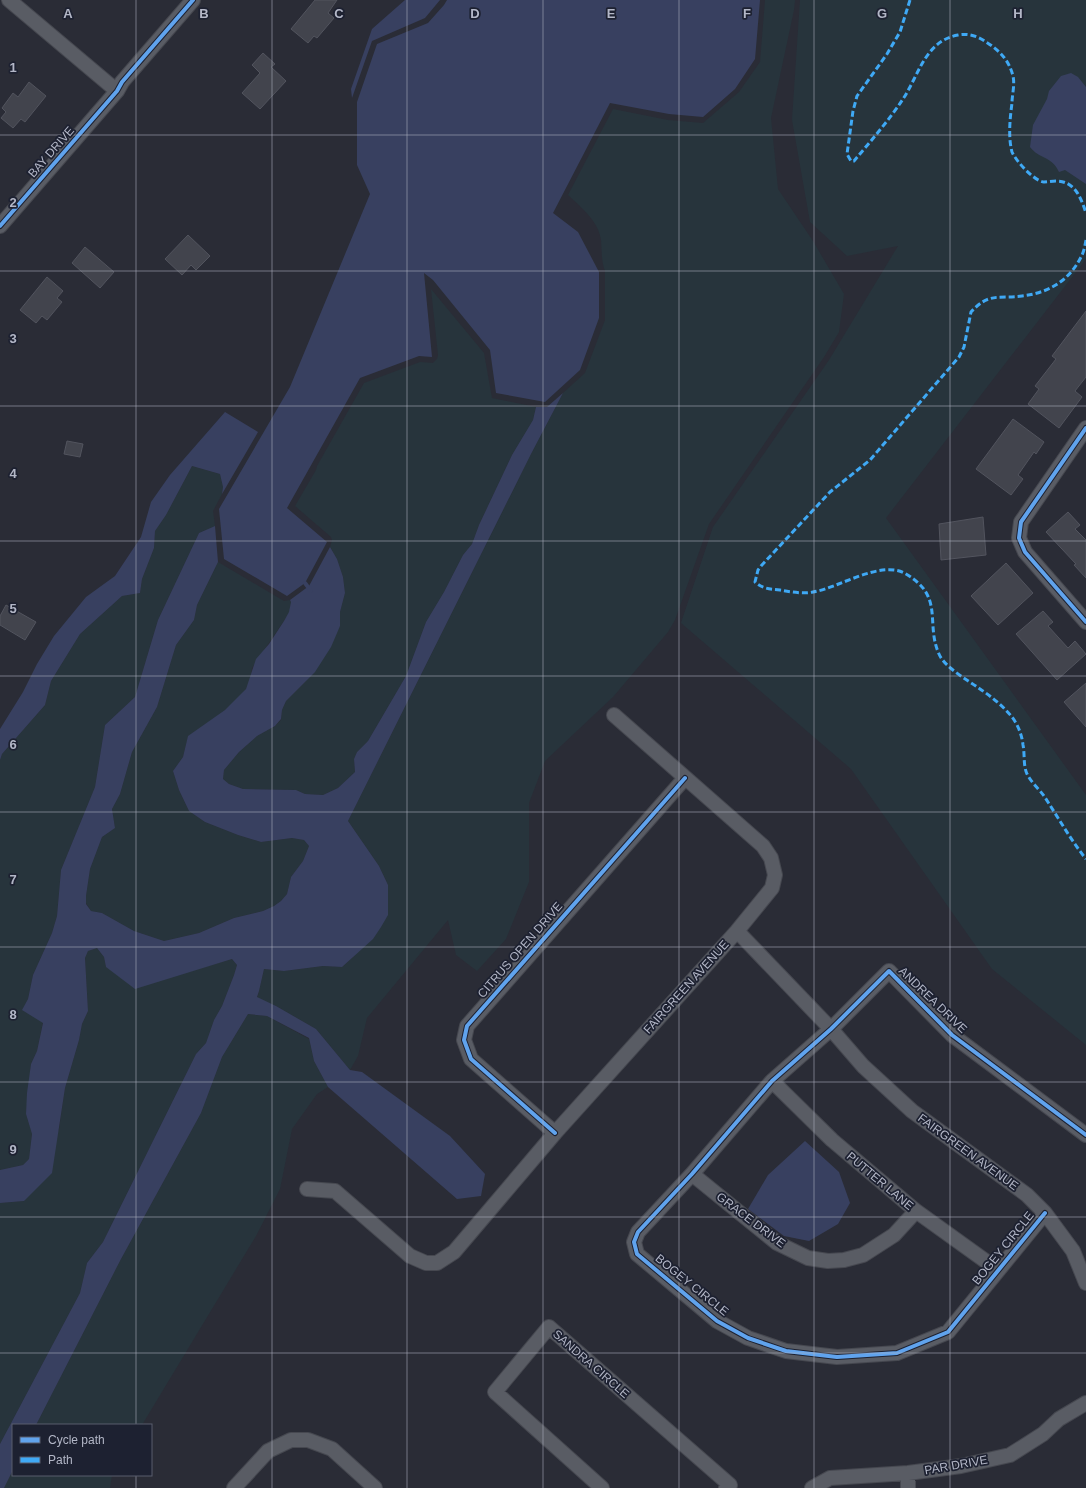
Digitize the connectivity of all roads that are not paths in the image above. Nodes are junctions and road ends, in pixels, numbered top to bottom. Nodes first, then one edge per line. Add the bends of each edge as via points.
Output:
1 (9, 0) edge
2 (193, 0) edge
3 (117, 91) junction
4 (0, 226) edge
5 (1086, 428) edge
6 (1086, 622) edge
7 (614, 715) dead end
8 (685, 778) junction
9 (737, 931) junction
10 (831, 1029) junction
11 (772, 1081) junction
12 (555, 1133) junction
13 (1086, 1135) edge
14 (692, 1174) junction
15 (307, 1189) dead end
16 (916, 1211) junction
17 (1045, 1213) junction
18 (998, 1270) junction
19 (1086, 1283) edge
20 (1086, 1403) edge
21 (908, 1472) junction
22 (829, 1483) edge
23 (730, 1487) edge
24 (234, 1488) edge
25 (375, 1488) edge
26 (602, 1488) edge
27 (812, 1488) edge
28 (908, 1488) edge

1 - 3 street
2 - 3 street, BAY DRIVE
3 - 4 street, BAY DRIVE
5 - 6 street via 1021,522 1019,538 1025,552
7 - 8 street
8 - 9 street via 763,846 771,858 775,875 772,888
8 - 12 street, CITRUS OPEN DRIVE via 467,1026 464,1040 471,1059
9 - 10 street, FAIRGREEN AVENUE
9 - 12 street, FAIRGREEN AVENUE
10 - 11 street, BOGEY CIRCLE
10 - 13 street, ANDREA DRIVE via 889,971 952,1035
10 - 17 street, FAIRGREEN AVENUE via 863,1066 912,1111 1027,1195
11 - 14 street, BOGEY CIRCLE
11 - 16 street, PUTTER LANE via 832,1140
12 - 15 street, FAIRGREEN AVENUE via 454,1252 437,1263 426,1263 410,1256 335,1191
14 - 16 street, GRACE DRIVE via 777,1243 808,1258 828,1261 863,1255 894,1235
14 - 18 street, BOGEY CIRCLE via 638,1232 634,1242 637,1254 717,1321 748,1338 786,1351 837,1357 897,1353 913,1347 948,1332
16 - 18 street, PUTTER LANE
17 - 18 street, BOGEY CIRCLE
17 - 19 street, FAIRGREEN AVENUE via 1073,1251
20 - 21 street, PAR DRIVE via 1059,1419 1043,1434 1010,1455 961,1466
21 - 22 street, PAR DRIVE
21 - 28 street
22 - 27 street, PAR DRIVE
23 - 26 street, SANDRA CIRCLE via 549,1327 494,1392
24 - 25 street via 268,1452 291,1440 308,1440 332,1449

